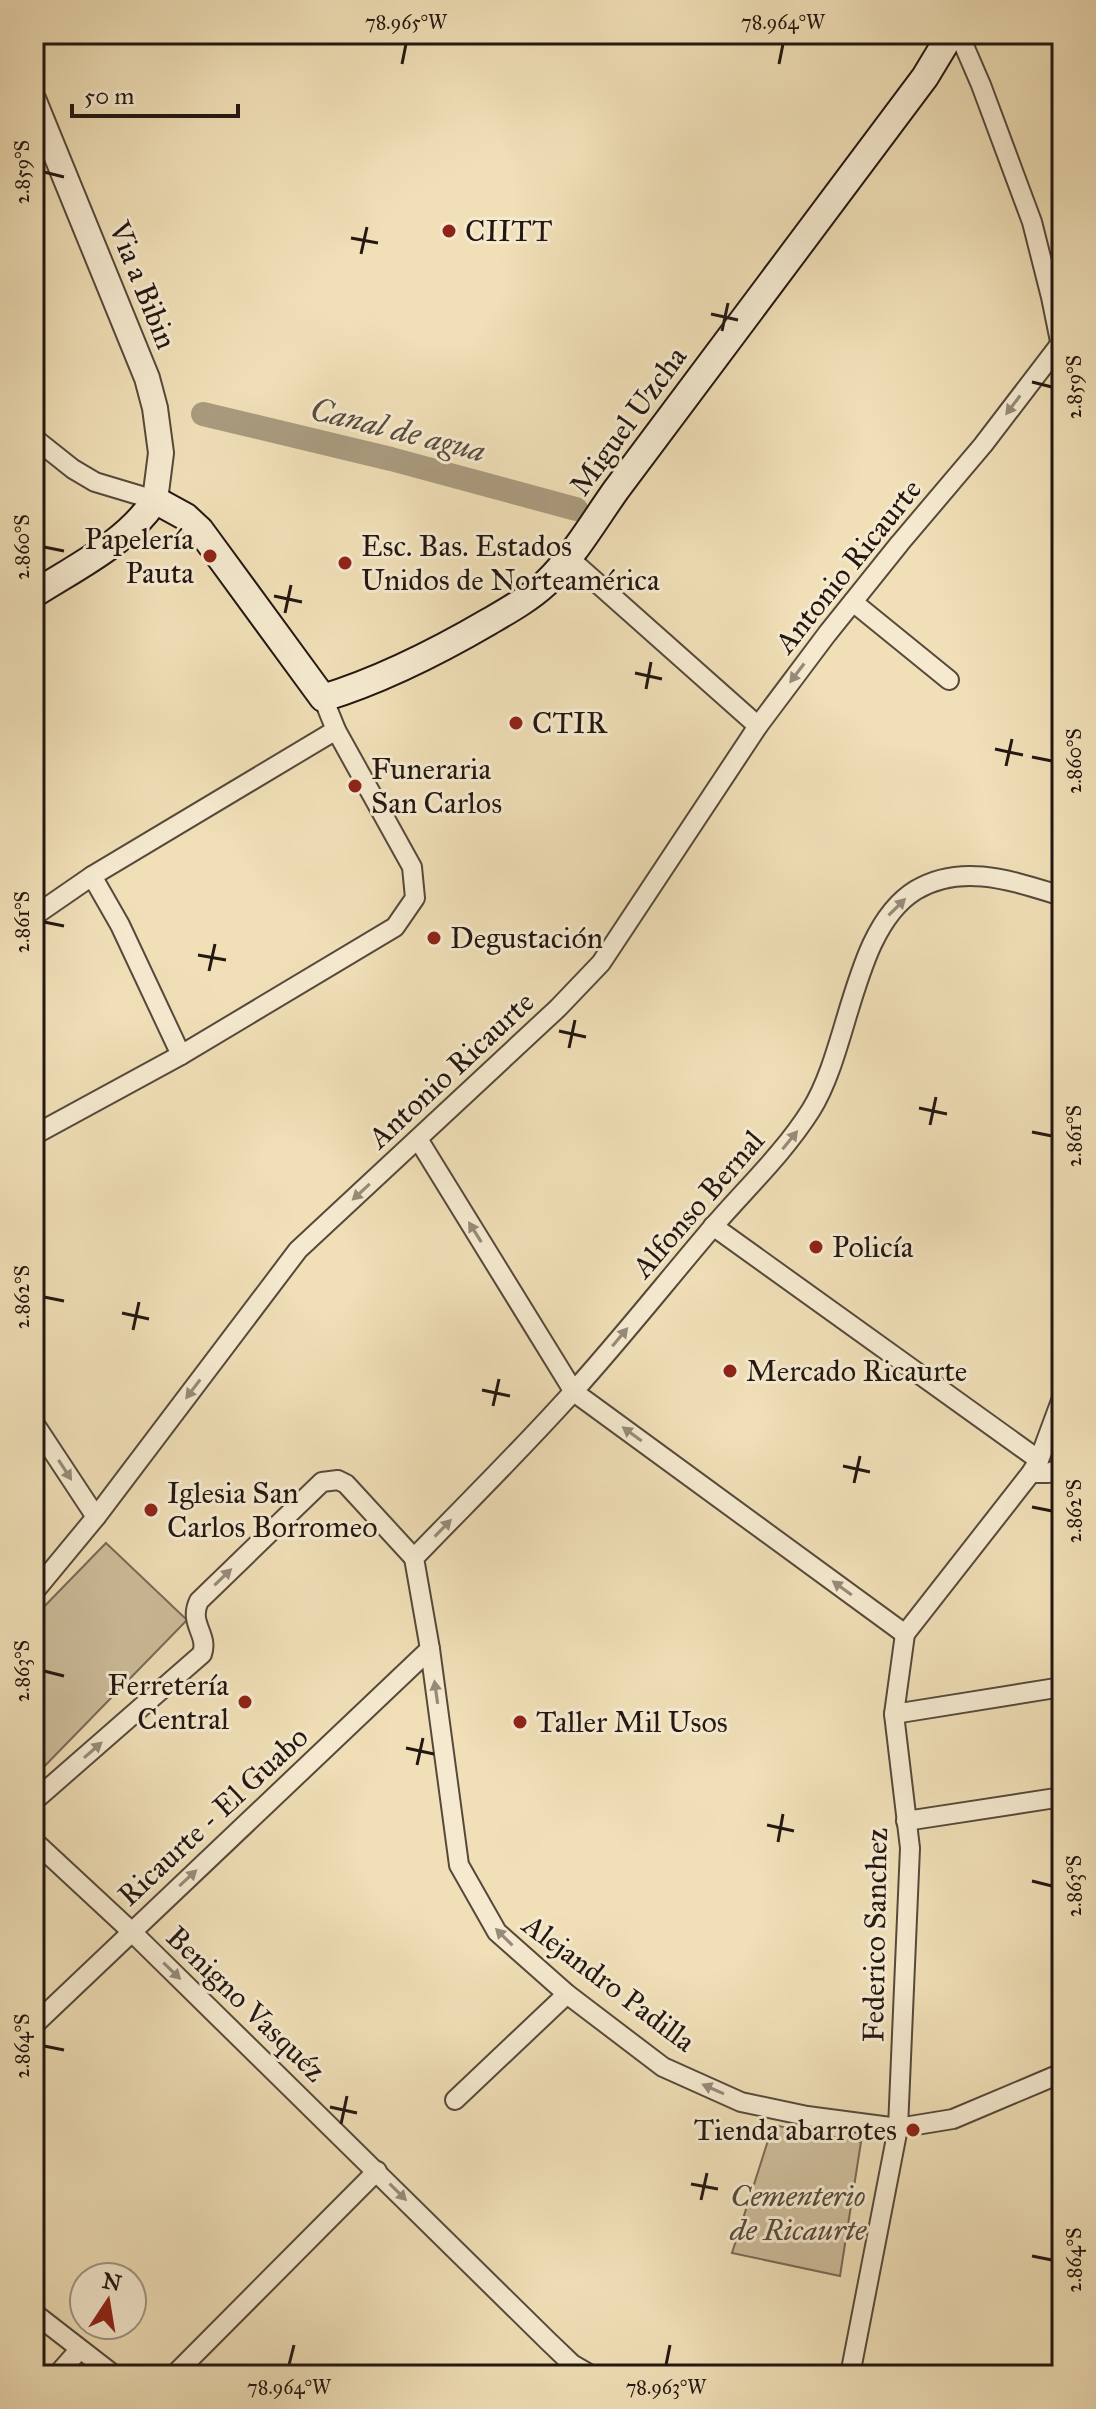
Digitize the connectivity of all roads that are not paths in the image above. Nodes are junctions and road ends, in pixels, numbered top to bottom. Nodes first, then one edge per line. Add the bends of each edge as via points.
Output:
1 (951, 34) edge
2 (959, 34) edge
3 (34, 101) edge
4 (1061, 347) edge
5 (34, 438) edge
6 (155, 500) junction
7 (569, 558) junction
8 (34, 594) edge
9 (853, 602) junction
10 (949, 680) dead end
11 (323, 698) junction
12 (758, 726) junction
13 (336, 730) junction
14 (92, 876) junction
15 (1062, 896) edge
16 (34, 916) edge
17 (181, 1055) junction
18 (34, 1135) edge
19 (418, 1139) junction
20 (713, 1226) junction
21 (574, 1392) junction
22 (1062, 1398) edge
23 (34, 1423) edge
24 (1035, 1466) junction
25 (1062, 1468) edge
26 (96, 1517) junction
27 (414, 1558) junction
28 (34, 1592) edge
29 (905, 1634) junction
30 (430, 1649) junction
31 (1062, 1687) edge
32 (894, 1714) junction
33 (1062, 1797) edge
34 (34, 1801) edge
35 (906, 1821) junction
36 (34, 1841) edge
37 (132, 1932) junction
38 (567, 1994) junction
39 (34, 2025) edge
40 (1062, 2073) edge
41 (455, 2100) dead end
42 (898, 2128) junction
43 (377, 2171) junction
44 (34, 2313) edge
45 (79, 2350) junction
46 (57, 2375) edge
47 (114, 2375) edge
48 (174, 2375) edge
49 (591, 2375) edge
50 (850, 2375) edge

1 - 7 main road, Miguel Uzcha via 925,77
2 - 4 street via 1032,222
3 - 6 street, Via a Bibin via 147,378 161,453
4 -> 9 street, Antonio Ricaurte
5 - 6 street via 95,482
6 - 8 main road via 127,532
6 - 11 main road via 200,530
7 - 11 main road, Miguel Uzcha via 544,585 451,643 388,675
7 - 12 street
9 - 10 street
9 -> 12 street, Antonio Ricaurte
11 - 13 street
12 - 19 street, Antonio Ricaurte via 601,963
13 - 14 street
13 - 17 street via 412,867 415,898 395,927
14 - 16 street
14 - 17 street
20 -> 15 street, Alfonso Bernal via 793,1139 814,1106 873,938 893,908 917,889 949,877 1021,882
17 - 18 street
21 -> 19 street
19 -> 26 street, Antonio Ricaurte via 298,1250
21 -> 20 street, Alfonso Bernal
20 - 24 street
27 -> 21 street, Alfonso Bernal
29 -> 21 street
22 - 24 street
23 -> 26 street
24 - 25 street via 1048,1473
24 - 29 street
26 - 28 street, Antonio Ricaurte
27 - 30 street
34 -> 27 street via 202,1654 205,1642 195,1618 199,1601 322,1482 346,1484
29 - 32 street, Federico Sanchez
37 -> 30 street, Ricaurte - El Guabo
38 -> 30 street, Alejandro Padilla via 497,1932 459,1865
31 - 32 street
32 - 35 street, Federico Sanchez
33 - 35 street
35 - 42 street, Federico Sanchez via 910,1848
36 - 37 street, Benigno Vasquéz
37 - 39 street, Ricaurte - El Guabo
37 -> 43 street, Benigno Vasquéz
38 - 41 street
42 -> 38 street, Alejandro Padilla via 741,2102 663,2067
40 - 42 street, Alejandro Padilla via 953,2119
42 - 50 street, Federico Sanchez
43 - 48 street
43 -> 49 street, Benigno Vasquéz via 572,2364
44 - 45 street
45 - 46 street
45 - 47 street

